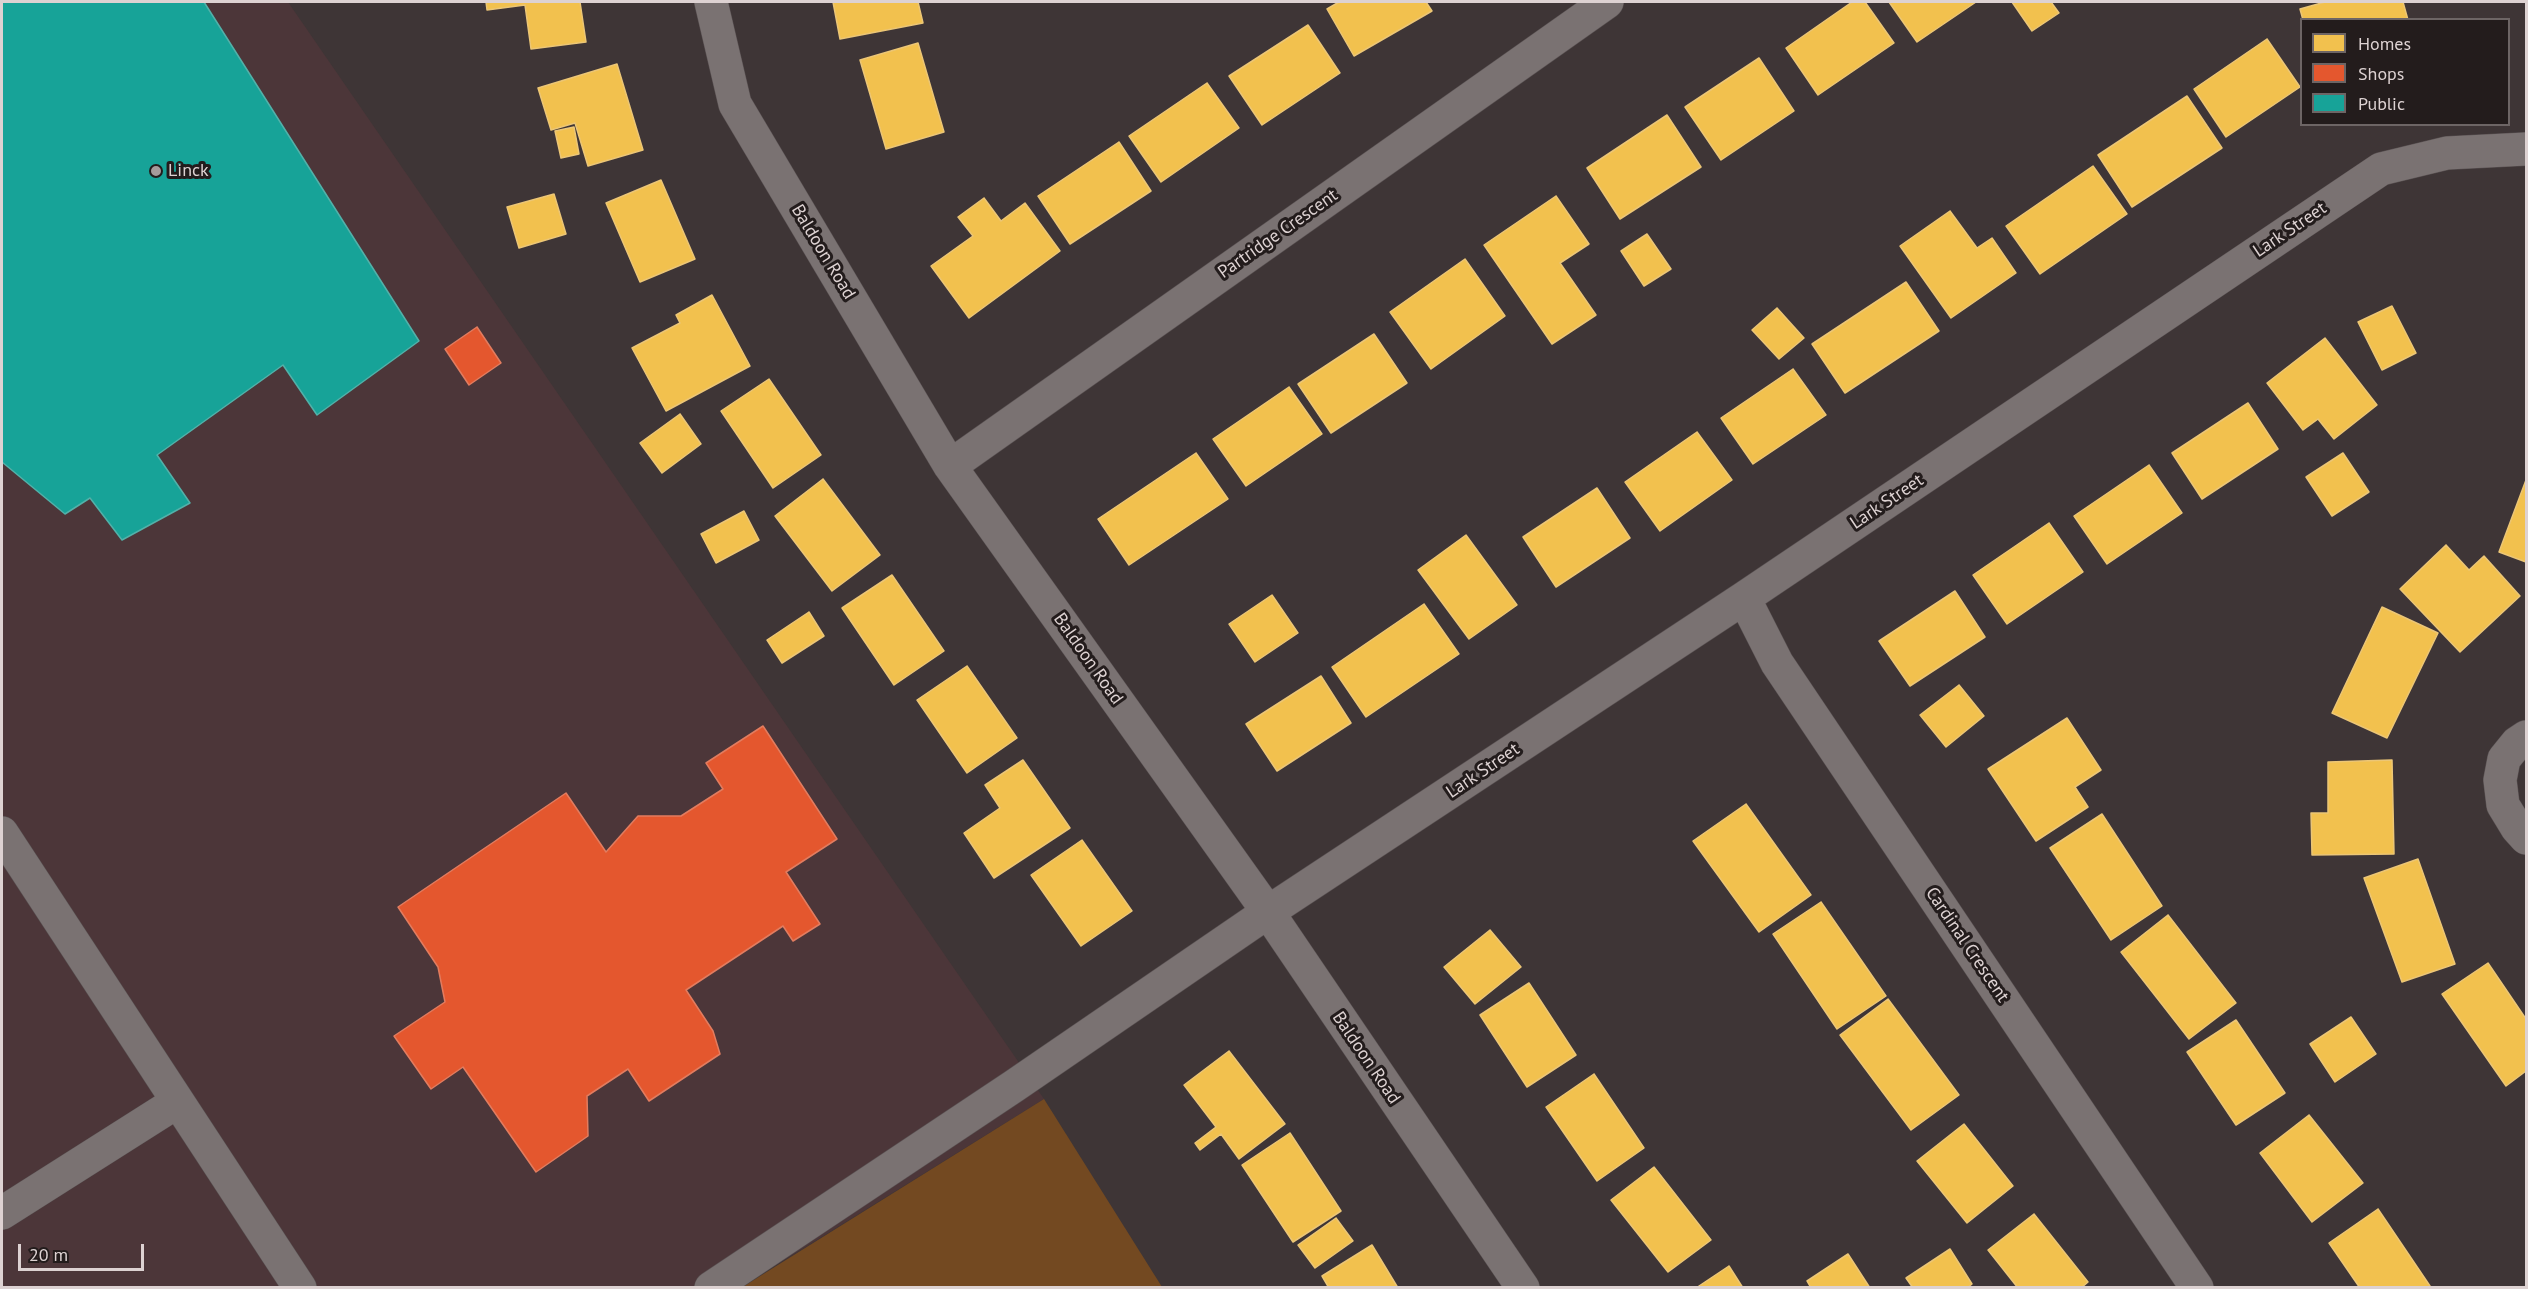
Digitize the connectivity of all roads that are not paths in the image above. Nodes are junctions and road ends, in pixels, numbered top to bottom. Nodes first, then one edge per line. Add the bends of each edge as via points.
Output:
1 (711, 2) edge
2 (1606, 2) edge
3 (2526, 149) edge
4 (950, 466) junction
5 (1744, 598) junction
6 (2526, 737) edge
7 (2, 833) edge
8 (2526, 838) edge
9 (1268, 912) junction
10 (177, 1102) junction
11 (2, 1213) edge
12 (300, 1287) edge
13 (711, 1287) edge
14 (1522, 1287) edge
15 (2197, 1287) edge

1 - 4 street, Baldoon Road via 735,104
2 - 4 street, Partridge Crescent
3 - 5 street, Lark Street via 2446,153 2380,169
4 - 9 street, Baldoon Road
5 - 9 street, Lark Street
5 - 15 street, Cardinal Crescent via 1784,673
6 - 8 street via 2504,759 2500,780 2503,805
7 - 10 street
9 - 13 street, Lark Street
9 - 14 street, Baldoon Road
10 - 11 street
10 - 12 street

